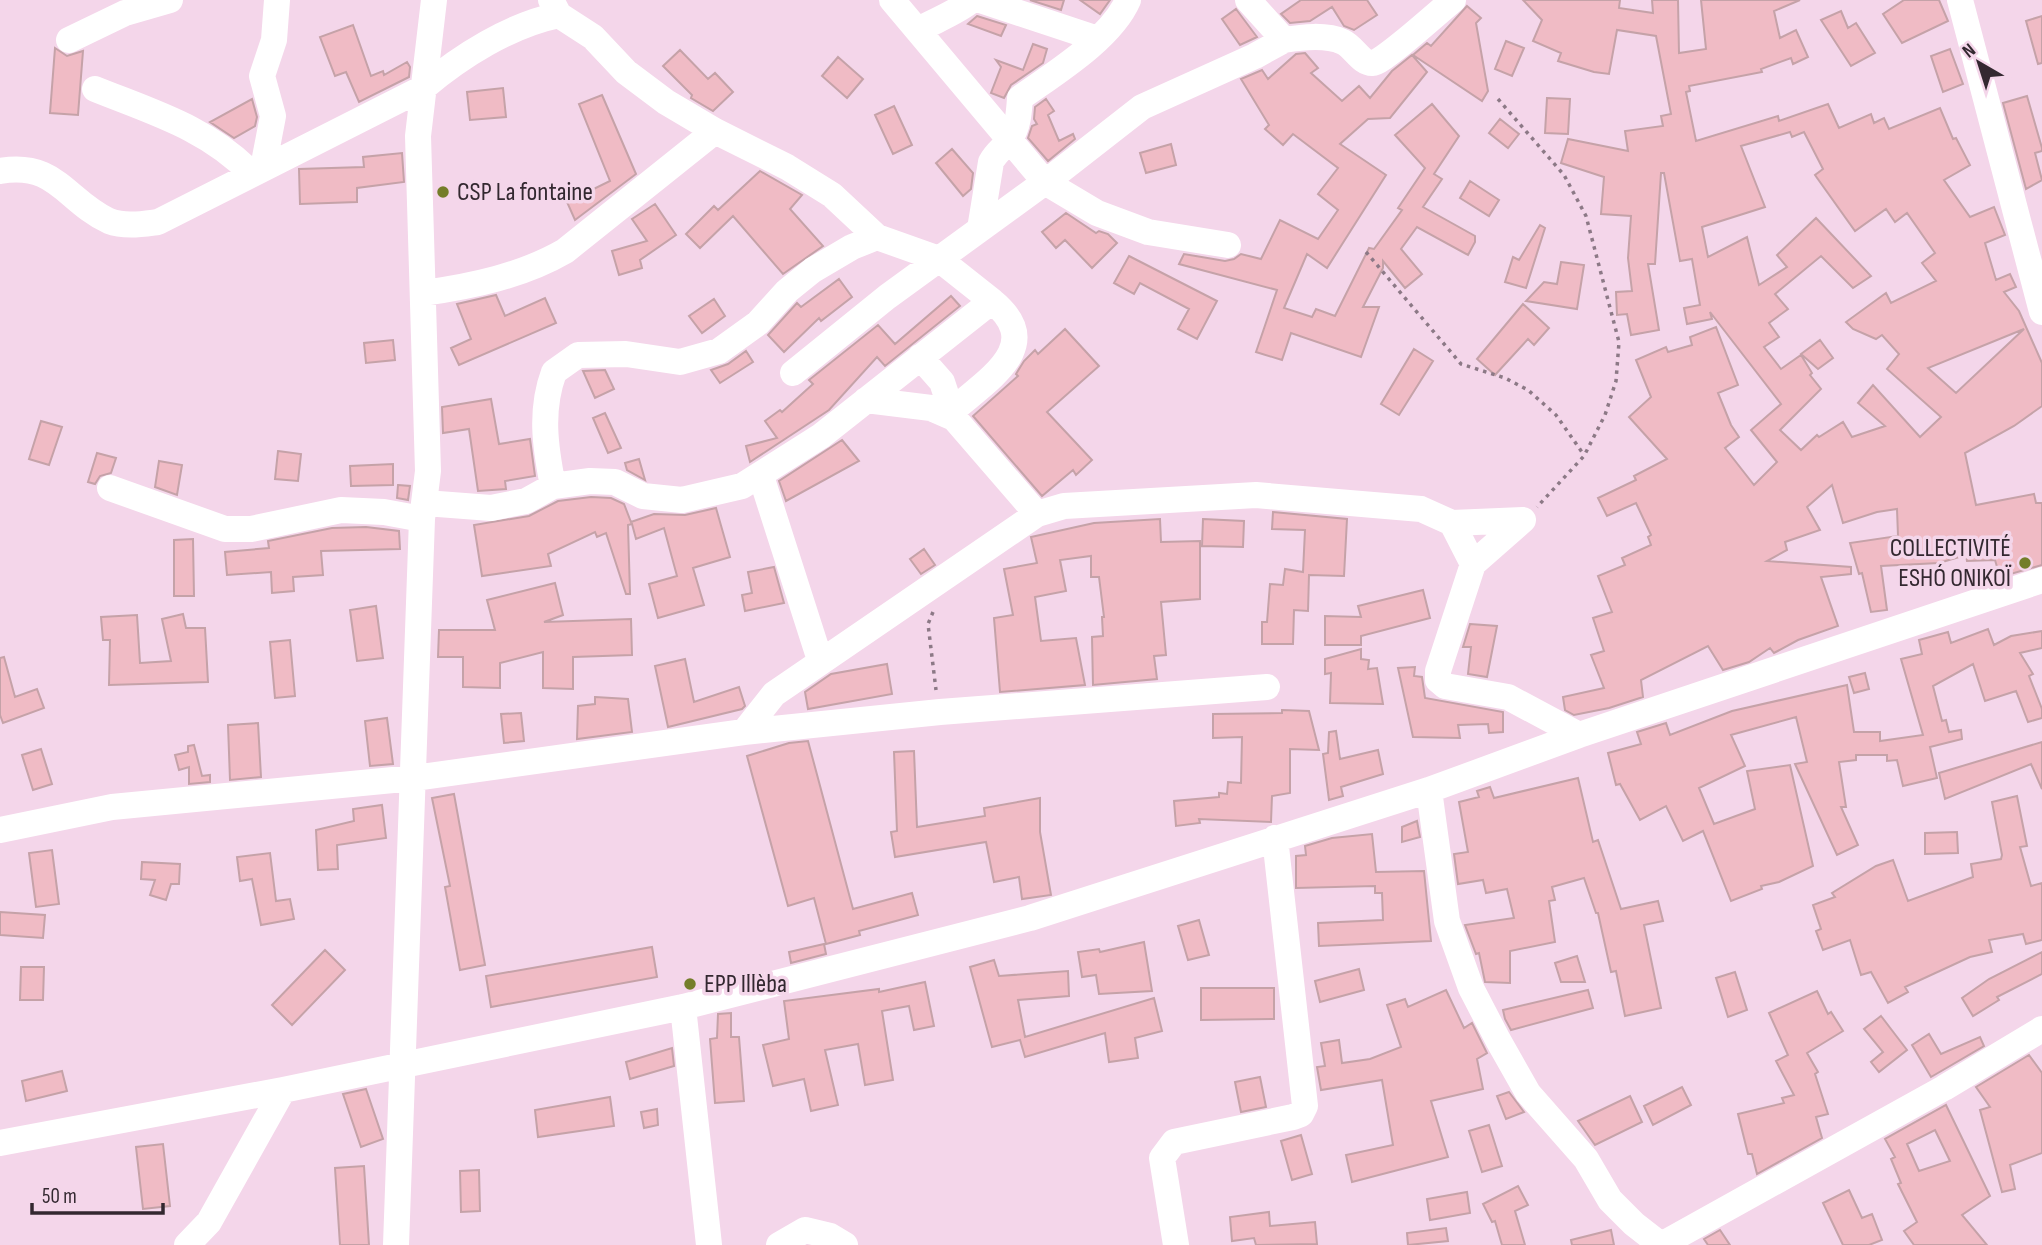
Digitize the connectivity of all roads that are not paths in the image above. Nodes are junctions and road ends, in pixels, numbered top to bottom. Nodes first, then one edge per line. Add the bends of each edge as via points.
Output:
1 (170, 0) edge
2 (278, 0) edge
3 (434, 0) edge
4 (892, 0) edge
5 (972, 0) edge
6 (980, 0) edge
7 (1128, 0) edge
8 (1248, 0) edge
9 (1453, 0) edge
10 (1960, 0) edge
11 (555, 8) edge
12 (521, 11) edge
13 (918, 30) junction
14 (1098, 39) junction
15 (69, 40) dead end
16 (1284, 40) junction
17 (423, 88) junction
18 (95, 89) dead end
19 (715, 131) junction
20 (1009, 141) junction
21 (0, 171) edge
22 (257, 171) junction
23 (1048, 180) junction
24 (980, 229) junction
25 (877, 237) junction
26 (1228, 246) dead end
27 (939, 260) junction
28 (424, 293) junction
29 (992, 301) junction
30 (2042, 312) edge
31 (920, 357) junction
32 (793, 373) dead end
33 (866, 400) junction
34 (954, 414) junction
35 (761, 476) junction
36 (554, 486) junction
37 (110, 488) dead end
38 (424, 511) junction
39 (1037, 513) junction
40 (1452, 523) junction
41 (1473, 564) junction
42 (2042, 580) edge
43 (820, 660) junction
44 (1267, 687) dead end
45 (744, 732) junction
46 (1579, 735) junction
47 (414, 778) junction
48 (1429, 790) junction
49 (2, 827) edge
50 (1275, 838) junction
51 (683, 1007) junction
52 (2042, 1029) edge
53 (403, 1064) junction
54 (283, 1090) junction
55 (0, 1143) edge
56 (187, 1245) edge
57 (396, 1245) edge
58 (709, 1245) edge
59 (779, 1245) edge
60 (845, 1245) edge
61 (1176, 1245) edge

1 - 15 street via 125,13
2 - 22 street via 274,40 262,76 273,116
3 - 17 street
4 - 13 street
5 - 13 street via 958,12 940,16
6 - 14 street
7 - 14 street via 1121,16
8 - 16 street
9 - 16 street via 1384,61 1374,64 1343,42 1308,37
10 - 30 street
11 - 12 street
11 - 19 street via 593,37 626,72
12 - 17 street
13 - 20 street
14 - 20 street via 1020,98 1018,122
16 - 23 street via 1142,107
17 - 22 street
17 - 28 street via 418,136
18 - 22 street via 169,117
19 - 25 street via 832,195
19 - 28 street via 545,263
20 - 23 street
20 - 24 street via 991,162
21 - 22 street via 36,170 110,221 133,225 158,222
23 - 24 street
23 - 26 street via 1097,213 1148,232
24 - 27 street
25 - 27 street
25 - 36 street via 813,271 758,323 719,351 680,362 626,354 578,355 554,372 544,413
27 - 29 street
27 - 32 street
28 - 38 street via 428,471
29 - 31 street
29 - 34 street via 1005,311 1017,341 1010,355
31 - 33 street
31 - 34 street via 942,382
33 - 34 street
33 - 35 street
34 - 39 street
35 - 36 street via 682,500 643,496 605,481
35 - 43 street
36 - 38 street via 526,501 491,508
37 - 38 street via 225,529 341,510
38 - 47 street
39 - 40 street via 1064,506 1256,495 1421,509
39 - 43 street
40 - 41 street
40 - 41 street via 1523,520
41 - 46 street via 1438,680 1445,686 1508,698
42 - 46 street
43 - 45 street via 774,694
44 - 45 street
45 - 47 street
46 - 48 street
47 - 49 street via 112,807
47 - 53 street
48 - 50 street
48 - 52 street via 1447,922 1471,988 1528,1093 1586,1159 1610,1200 1661,1245
50 - 51 street via 1030,918
50 - 61 street via 1305,1106 1293,1117 1174,1142 1166,1149 1162,1158
51 - 53 street
51 - 58 street
53 - 54 street
53 - 57 street
54 - 55 street
54 - 56 street via 209,1222
59 - 60 street via 805,1230

